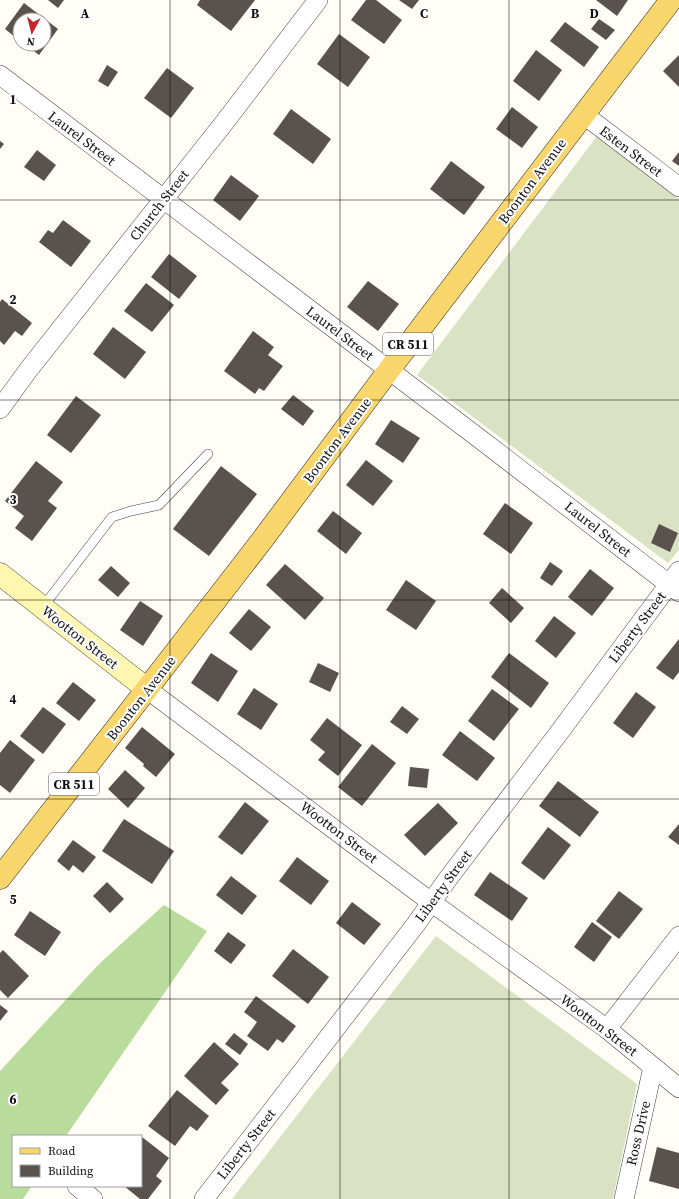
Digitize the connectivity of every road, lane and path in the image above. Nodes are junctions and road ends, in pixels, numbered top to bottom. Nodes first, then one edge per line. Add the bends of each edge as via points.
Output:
1 (318, 0) edge
2 (671, 0) edge
3 (0, 75) edge
4 (583, 114) junction
5 (679, 187) edge
6 (163, 200) junction
7 (389, 370) junction
8 (0, 408) edge
9 (208, 454) dead end
10 (0, 574) edge
11 (676, 582) edge
12 (42, 608) junction
13 (148, 689) junction
14 (0, 878) edge
15 (431, 902) junction
16 (679, 936) edge
17 (607, 1029) junction
18 (653, 1067) junction
19 (679, 1088) edge
20 (78, 1187) edge
21 (93, 1199) edge
22 (204, 1199) edge
23 (624, 1199) edge

1 - 6 street, Church Street
2 - 4 main road, Boonton Avenue / CR 511
3 - 6 street, Laurel Street
4 - 5 street, Esten Street
4 - 7 main road, Boonton Avenue / CR 511
6 - 7 street, Laurel Street
6 - 8 street, Church Street
7 - 11 street, Laurel Street
7 - 13 main road, Boonton Avenue / CR 511
9 - 12 lane via 159,505 131,510 112,517
10 - 12 street, Wootton Street
11 - 15 street, Liberty Street
12 - 13 street, Wootton Street
13 - 14 main road, Boonton Avenue / CR 511
13 - 15 street, Wootton Street
15 - 17 street, Wootton Street
15 - 22 street, Liberty Street
16 - 17 street
17 - 18 street, Wootton Street
18 - 19 street, Wootton Street
18 - 23 street, Ross Drive
20 - 21 street

